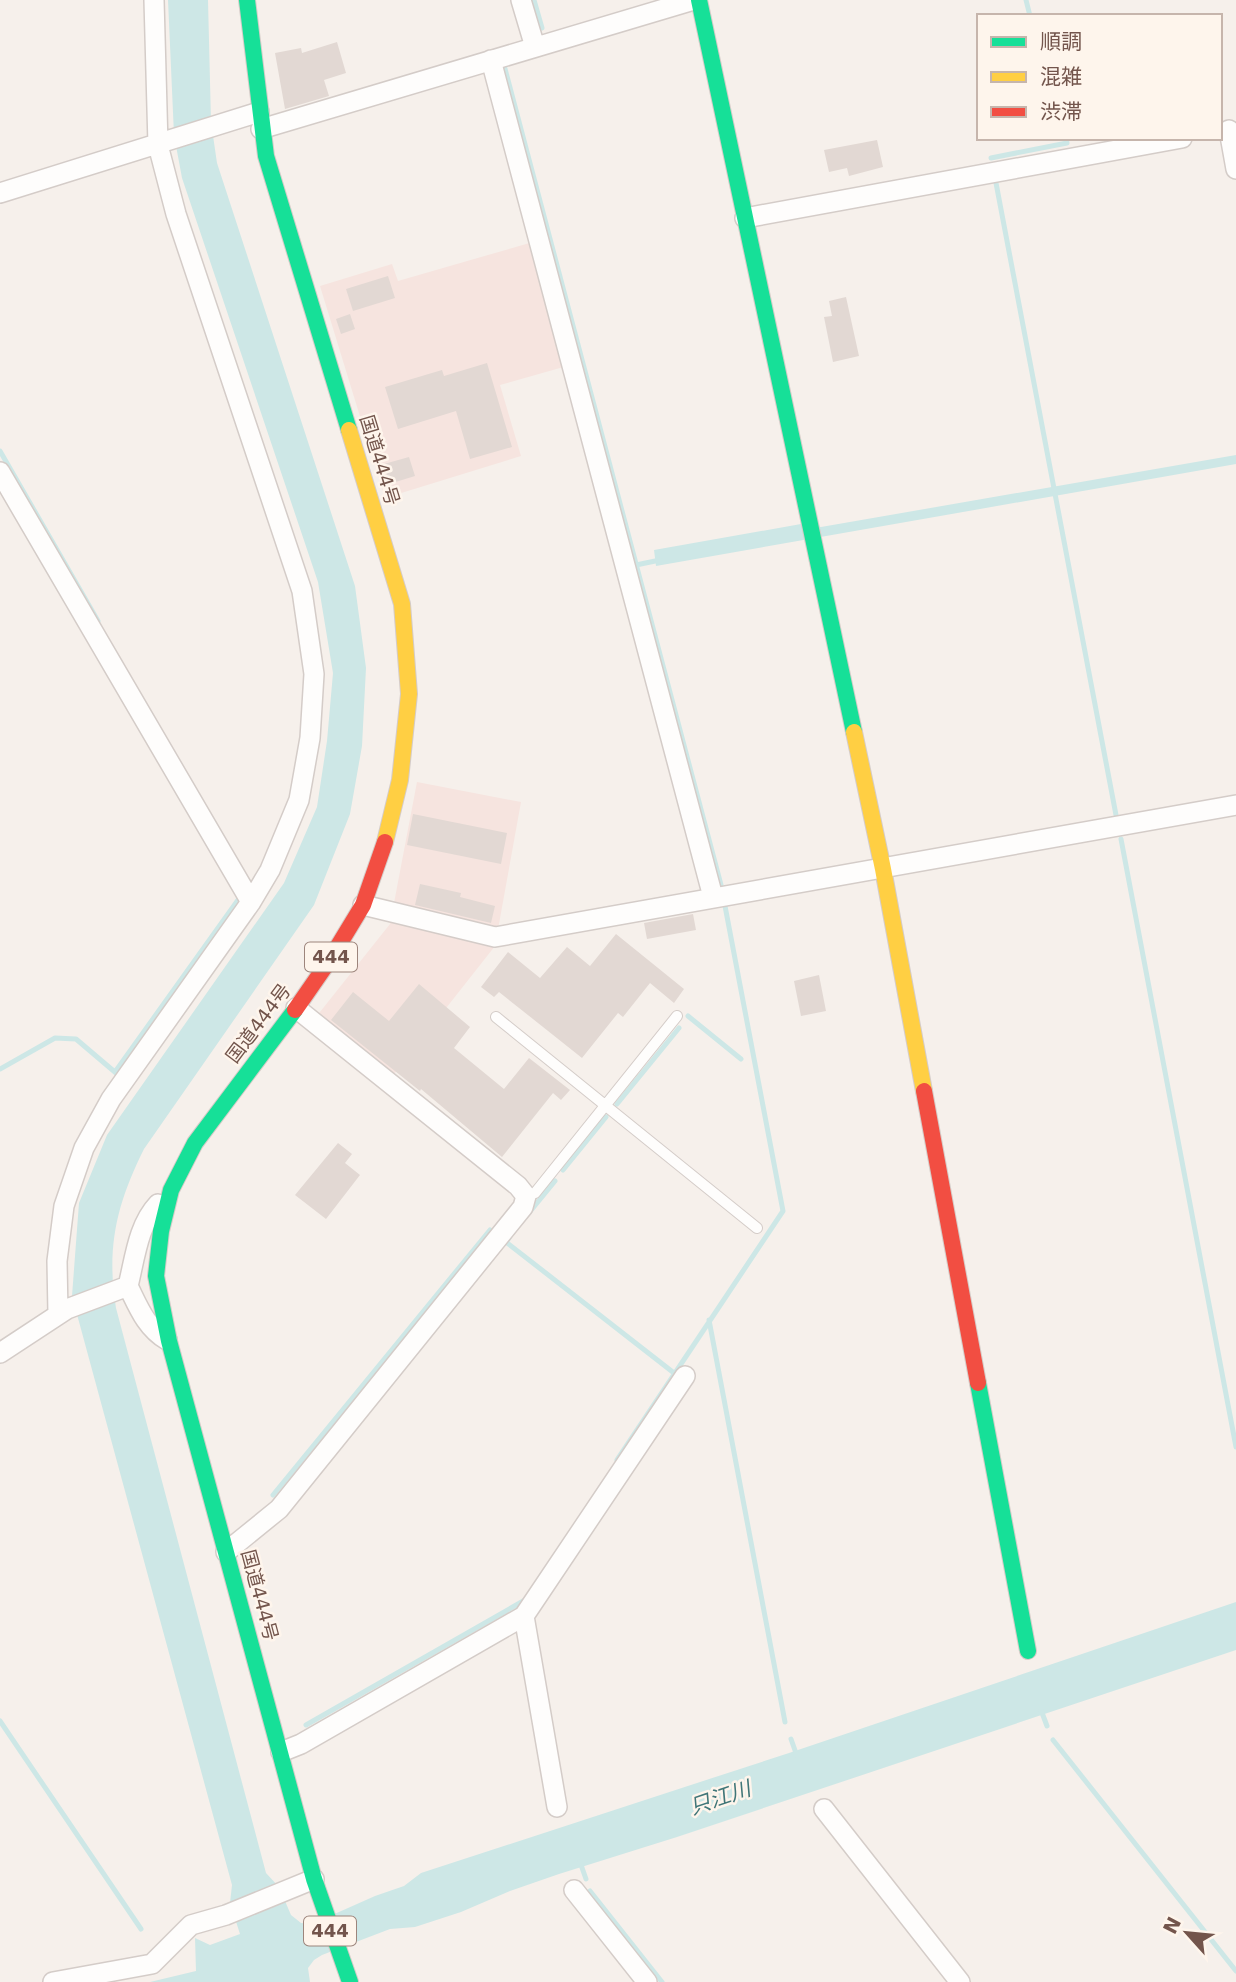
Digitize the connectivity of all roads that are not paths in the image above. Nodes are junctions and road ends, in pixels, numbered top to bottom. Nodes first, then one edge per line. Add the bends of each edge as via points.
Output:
1 (154, 0) edge
2 (247, 0) edge
3 (521, 0) edge
4 (696, 0) edge
5 (535, 47) junction
6 (491, 60) junction
7 (260, 120) junction
8 (1228, 130) edge
9 (1171, 140) edge
10 (160, 144) junction
11 (1236, 169) edge
12 (0, 193) edge
13 (745, 218) junction
14 (0, 472) edge
15 (1236, 805) edge
16 (883, 869) junction
17 (713, 897) junction
18 (251, 902) junction
19 (363, 905) junction
20 (296, 1008) junction
21 (677, 1016) dead end
22 (496, 1017) dead end
23 (606, 1105) junction
24 (171, 1190) junction
25 (526, 1196) junction
26 (757, 1228) dead end
27 (125, 1287) junction
28 (63, 1312) junction
29 (169, 1341) junction
30 (0, 1353) edge
31 (685, 1376) dead end
32 (226, 1552) junction
33 (524, 1616) junction
34 (1028, 1651) dead end
35 (281, 1752) junction
36 (557, 1807) dead end
37 (824, 1809) dead end
38 (314, 1879) junction
39 (574, 1890) dead end
40 (118, 1977) edge
41 (53, 1982) edge
42 (349, 1982) edge
43 (647, 1982) edge
44 (960, 1982) edge

1 - 10 street
2 - 7 main road, 国道444号 / 444
3 - 5 street
4 - 5 street
4 - 13 main road
5 - 6 street
6 - 7 street
6 - 17 street
7 - 10 street via 228,122
7 - 19 main road, 国道444号 / 444 via 266,156 402,604 409,694 400,780 385,845
8 - 11 street
9 - 13 street
10 - 12 street
10 - 18 street via 176,214 302,591 314,674 310,738 299,800 270,870
13 - 16 main road
14 - 18 street
15 - 16 street
16 - 17 street
16 - 34 main road
17 - 19 street via 495,937
18 - 28 street via 124,1081 83,1149 64,1206 57,1261
19 - 20 main road, 国道444号 / 444
20 - 24 main road, 国道444号 / 444 via 195,1143
20 - 25 street
21 - 23 lane
22 - 23 lane
23 - 25 lane via 535,1194
23 - 26 lane
24 - 27 street via 150,1213
24 - 29 main road, 国道444号 / 444 via 160,1231 156,1276
25 - 32 street via 523,1207 279,1509
27 - 28 street
27 - 29 street via 146,1321
28 - 30 street
29 - 32 main road, 国道444号 / 444
31 - 33 street
32 - 35 main road, 国道444号 / 444
33 - 35 street
33 - 36 street
35 - 38 main road, 国道444号 / 444
37 - 44 street
38 - 40 street via 191,1925 152,1964
38 - 42 main road, 国道444号 / 444
39 - 43 street
40 - 41 street

